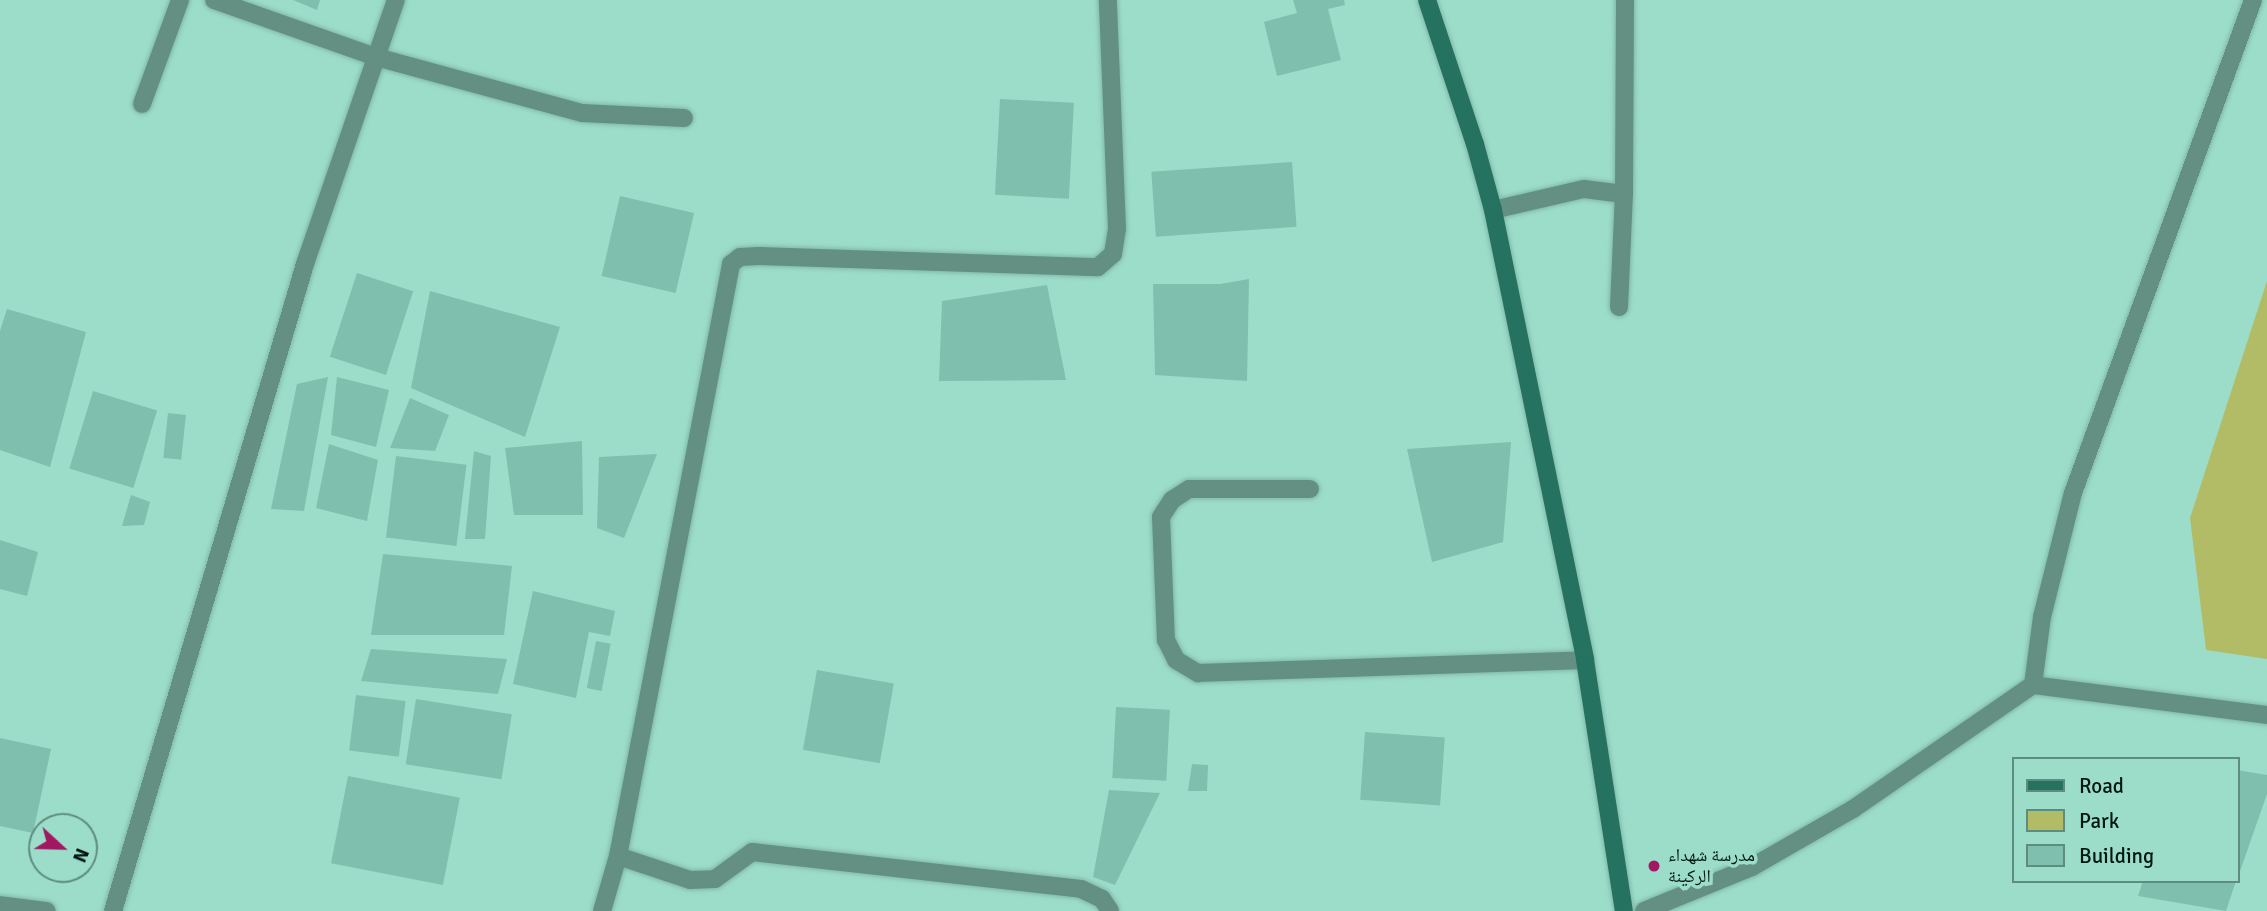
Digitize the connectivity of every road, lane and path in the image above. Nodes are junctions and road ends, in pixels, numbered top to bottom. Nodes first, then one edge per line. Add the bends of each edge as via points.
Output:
1 (180, 0) edge
2 (214, 0) edge
3 (396, 0) edge
4 (1108, 0) edge
5 (1427, 0) edge
6 (1625, 0) edge
7 (2253, 0) edge
8 (376, 57) junction
9 (142, 104) dead end
10 (684, 118) dead end
11 (1624, 194) junction
12 (1493, 209) junction
13 (1619, 307) dead end
14 (1310, 489) dead end
15 (1586, 660) junction
16 (2033, 685) junction
17 (2267, 715) edge
18 (618, 856) junction
19 (0, 905) edge
20 (47, 911) edge
21 (113, 911) edge
22 (602, 911) edge
23 (1110, 911) edge
24 (1624, 911) edge
25 (1644, 911) edge

1 - 9 street
2 - 8 street
3 - 8 street
4 - 18 street via 1116,229 1112,254 1098,267 759,256 740,257 731,264
5 - 12 street
6 - 11 street
7 - 16 street via 2073,493 2042,617
8 - 10 street via 582,113
8 - 21 street via 305,264
11 - 12 street via 1584,189
11 - 13 street
12 - 15 street
14 - 15 street via 1189,489 1172,500 1161,517 1166,640 1176,660 1198,673
15 - 24 street
16 - 17 street
16 - 25 street via 1853,809 1752,867
18 - 22 street
18 - 23 street via 690,880 715,879 752,852 1040,884 1093,893
19 - 20 street

